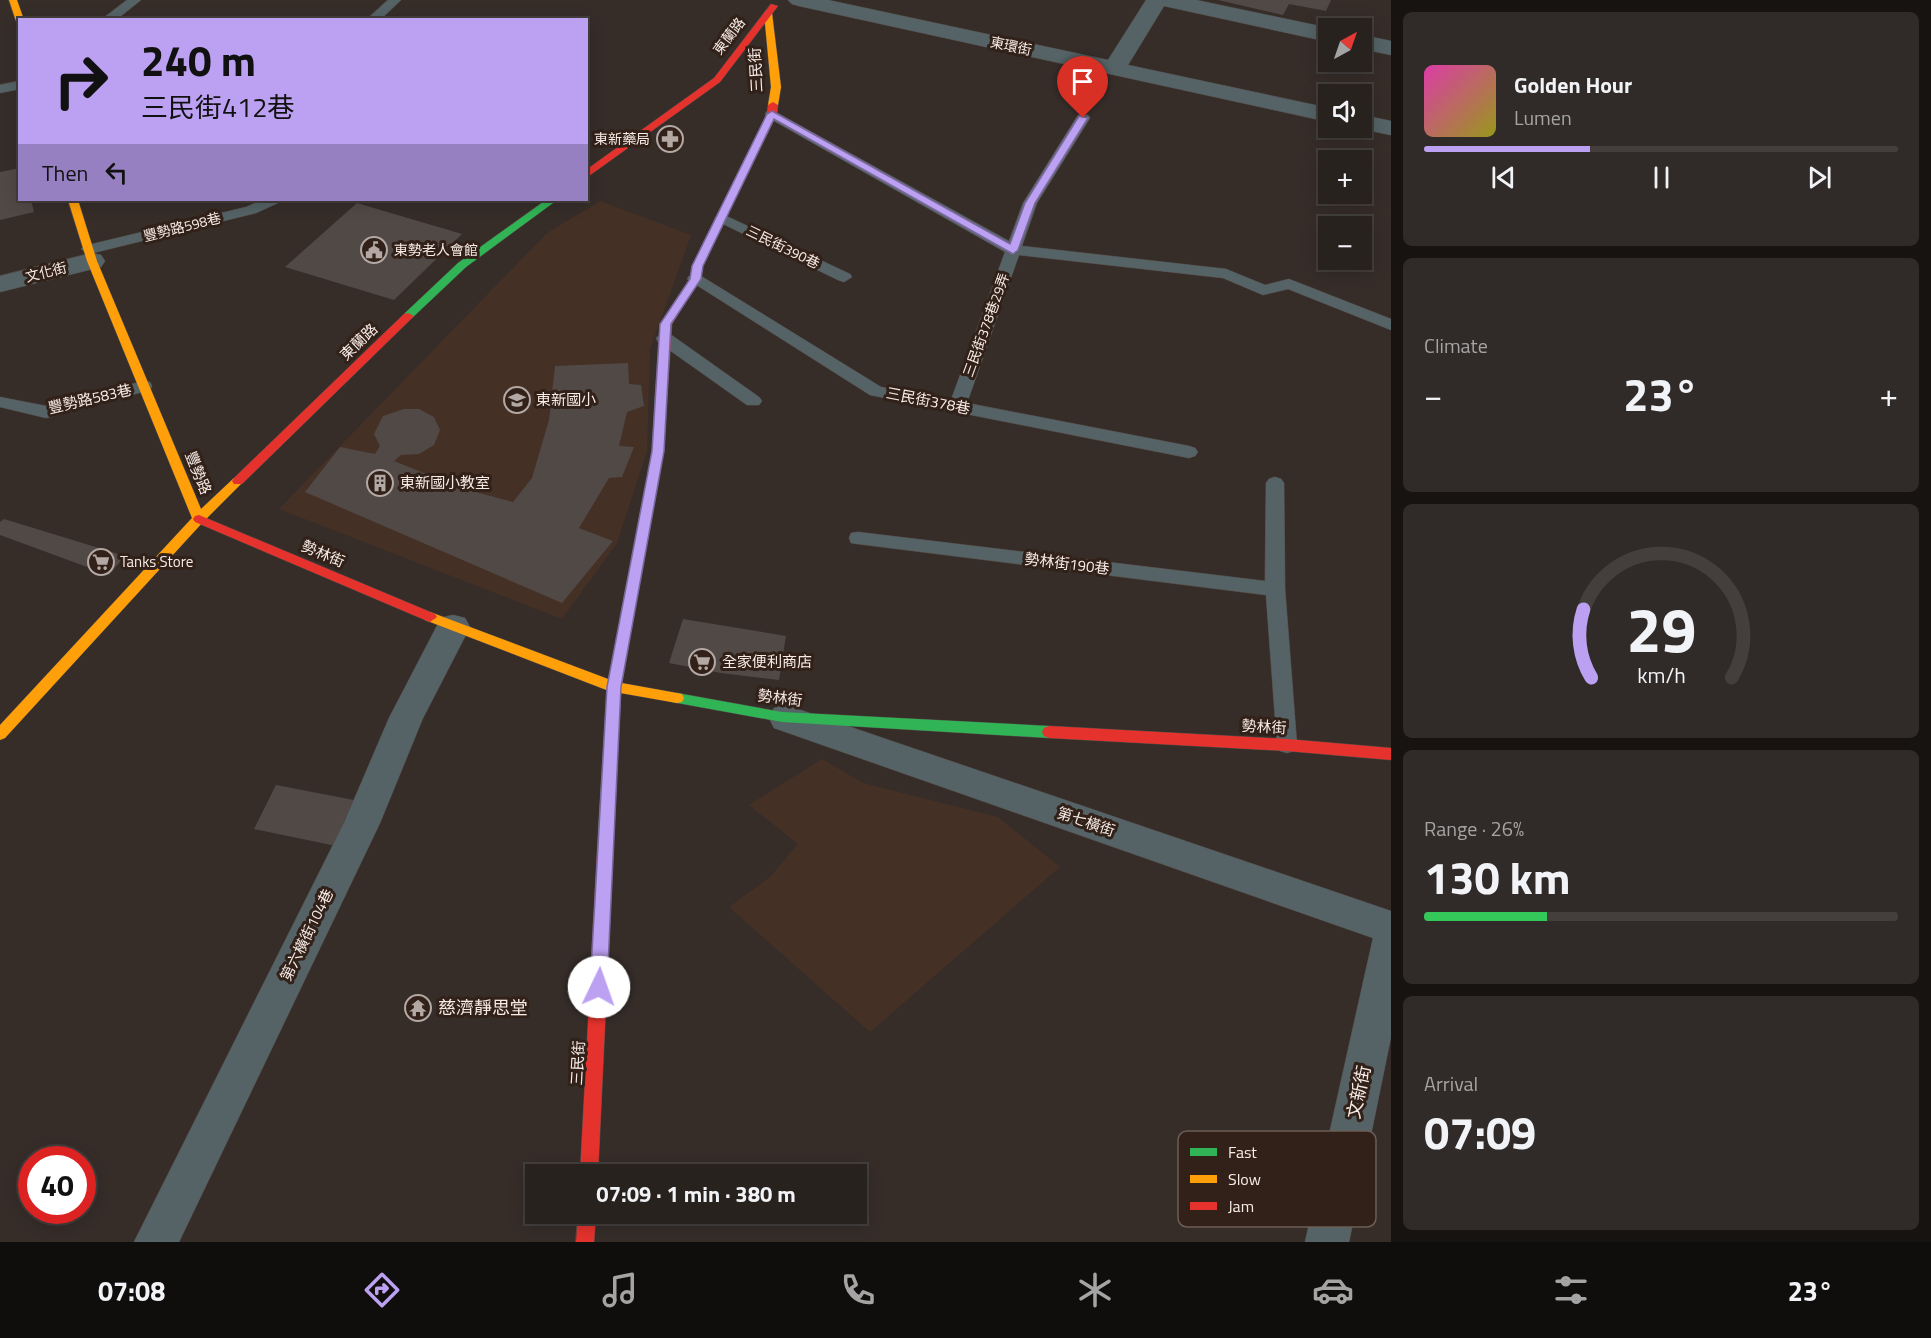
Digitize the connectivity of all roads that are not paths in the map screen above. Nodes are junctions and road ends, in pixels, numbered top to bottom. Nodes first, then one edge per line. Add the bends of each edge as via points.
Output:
1 (135, 0) edge
2 (395, 0) edge
3 (780, 0) edge
4 (799, 0) edge
5 (1157, 0) edge
6 (1166, 0) edge
7 (14, 2) edge
8 (0, 4) edge
9 (768, 13) junction
10 (19, 18) edge
11 (110, 18) edge
12 (374, 18) edge
13 (1318, 33) edge
14 (1372, 44) edge
15 (1391, 48) edge
16 (1114, 69) junction
17 (18, 85) edge
18 (0, 89) edge
19 (1318, 113) edge
20 (772, 114) junction
21 (1083, 118) dead end
22 (1372, 124) edge
23 (1391, 128) edge
24 (588, 174) edge
25 (74, 201) edge
26 (271, 201) edge
27 (551, 201) edge
28 (722, 218) junction
29 (1013, 250) junction
30 (91, 255) junction
31 (844, 277) dead end
32 (695, 279) junction
33 (0, 284) edge
34 (1391, 325) edge
35 (664, 338) junction
36 (144, 386) junction
37 (753, 401) dead end
38 (0, 402) edge
39 (957, 407) junction
40 (1189, 452) dead end
41 (1275, 483) dead end
42 (199, 519) junction
43 (858, 538) dead end
44 (1275, 589) junction
45 (453, 627) junction
46 (614, 687) junction
47 (782, 717) junction
48 (0, 734) edge
49 (1287, 745) junction
50 (1391, 754) edge
51 (1391, 928) edge
52 (1391, 941) edge
53 (1350, 1131) edge
54 (590, 1164) edge
55 (586, 1224) edge
56 (1329, 1227) edge
57 (156, 1242) edge
58 (585, 1242) edge
59 (1326, 1242) edge

1 - 11 lane
2 - 12 lane
3 - 9 street, 東蘭路
4 - 16 street, 東環街
5 - 16 street
6 - 13 street
7 - 8 lane
7 - 10 street
9 - 20 street, 三民街 via 776,87
9 - 24 street, 東蘭路 via 717,80
14 - 15 street
16 - 19 street, 東環街
17 - 18 lane
20 - 28 street, 三民街
20 - 29 lane
21 - 29 lane, 三民街378巷29弄 via 1030,203
22 - 23 street
25 - 30 street, 豐勢路
26 - 30 lane, 豐勢路598巷
27 - 42 street, 東蘭路 via 462,265
28 - 31 lane, 三民街390巷
28 - 32 street, 三民街 via 697,266
29 - 34 lane via 1226,274 1263,290 1288,284
29 - 39 lane, 三民街378巷29弄
30 - 33 street, 文化街
30 - 36 street, 豐勢路
32 - 35 street, 三民街 via 666,324
32 - 39 lane, 三民街378巷 via 876,392
35 - 37 lane
35 - 46 street, 三民街 via 658,451
36 - 38 lane, 豐勢路583巷 via 46,412
36 - 42 street, 豐勢路
39 - 40 lane, 三民街378巷
41 - 44 lane
42 - 45 street, 勢林街
42 - 48 street, 豐勢路
43 - 44 lane, 勢林街190巷
44 - 49 lane
45 - 46 street, 勢林街
45 - 57 street, 第六橫街104巷 via 406,718 362,823
46 - 47 street, 勢林街
46 - 54 street, 三民街
47 - 49 street, 勢林街
47 - 51 street, 第七橫街
49 - 50 street, 勢林街
52 - 53 street, 文新街
55 - 58 street
56 - 59 street, 文新街

